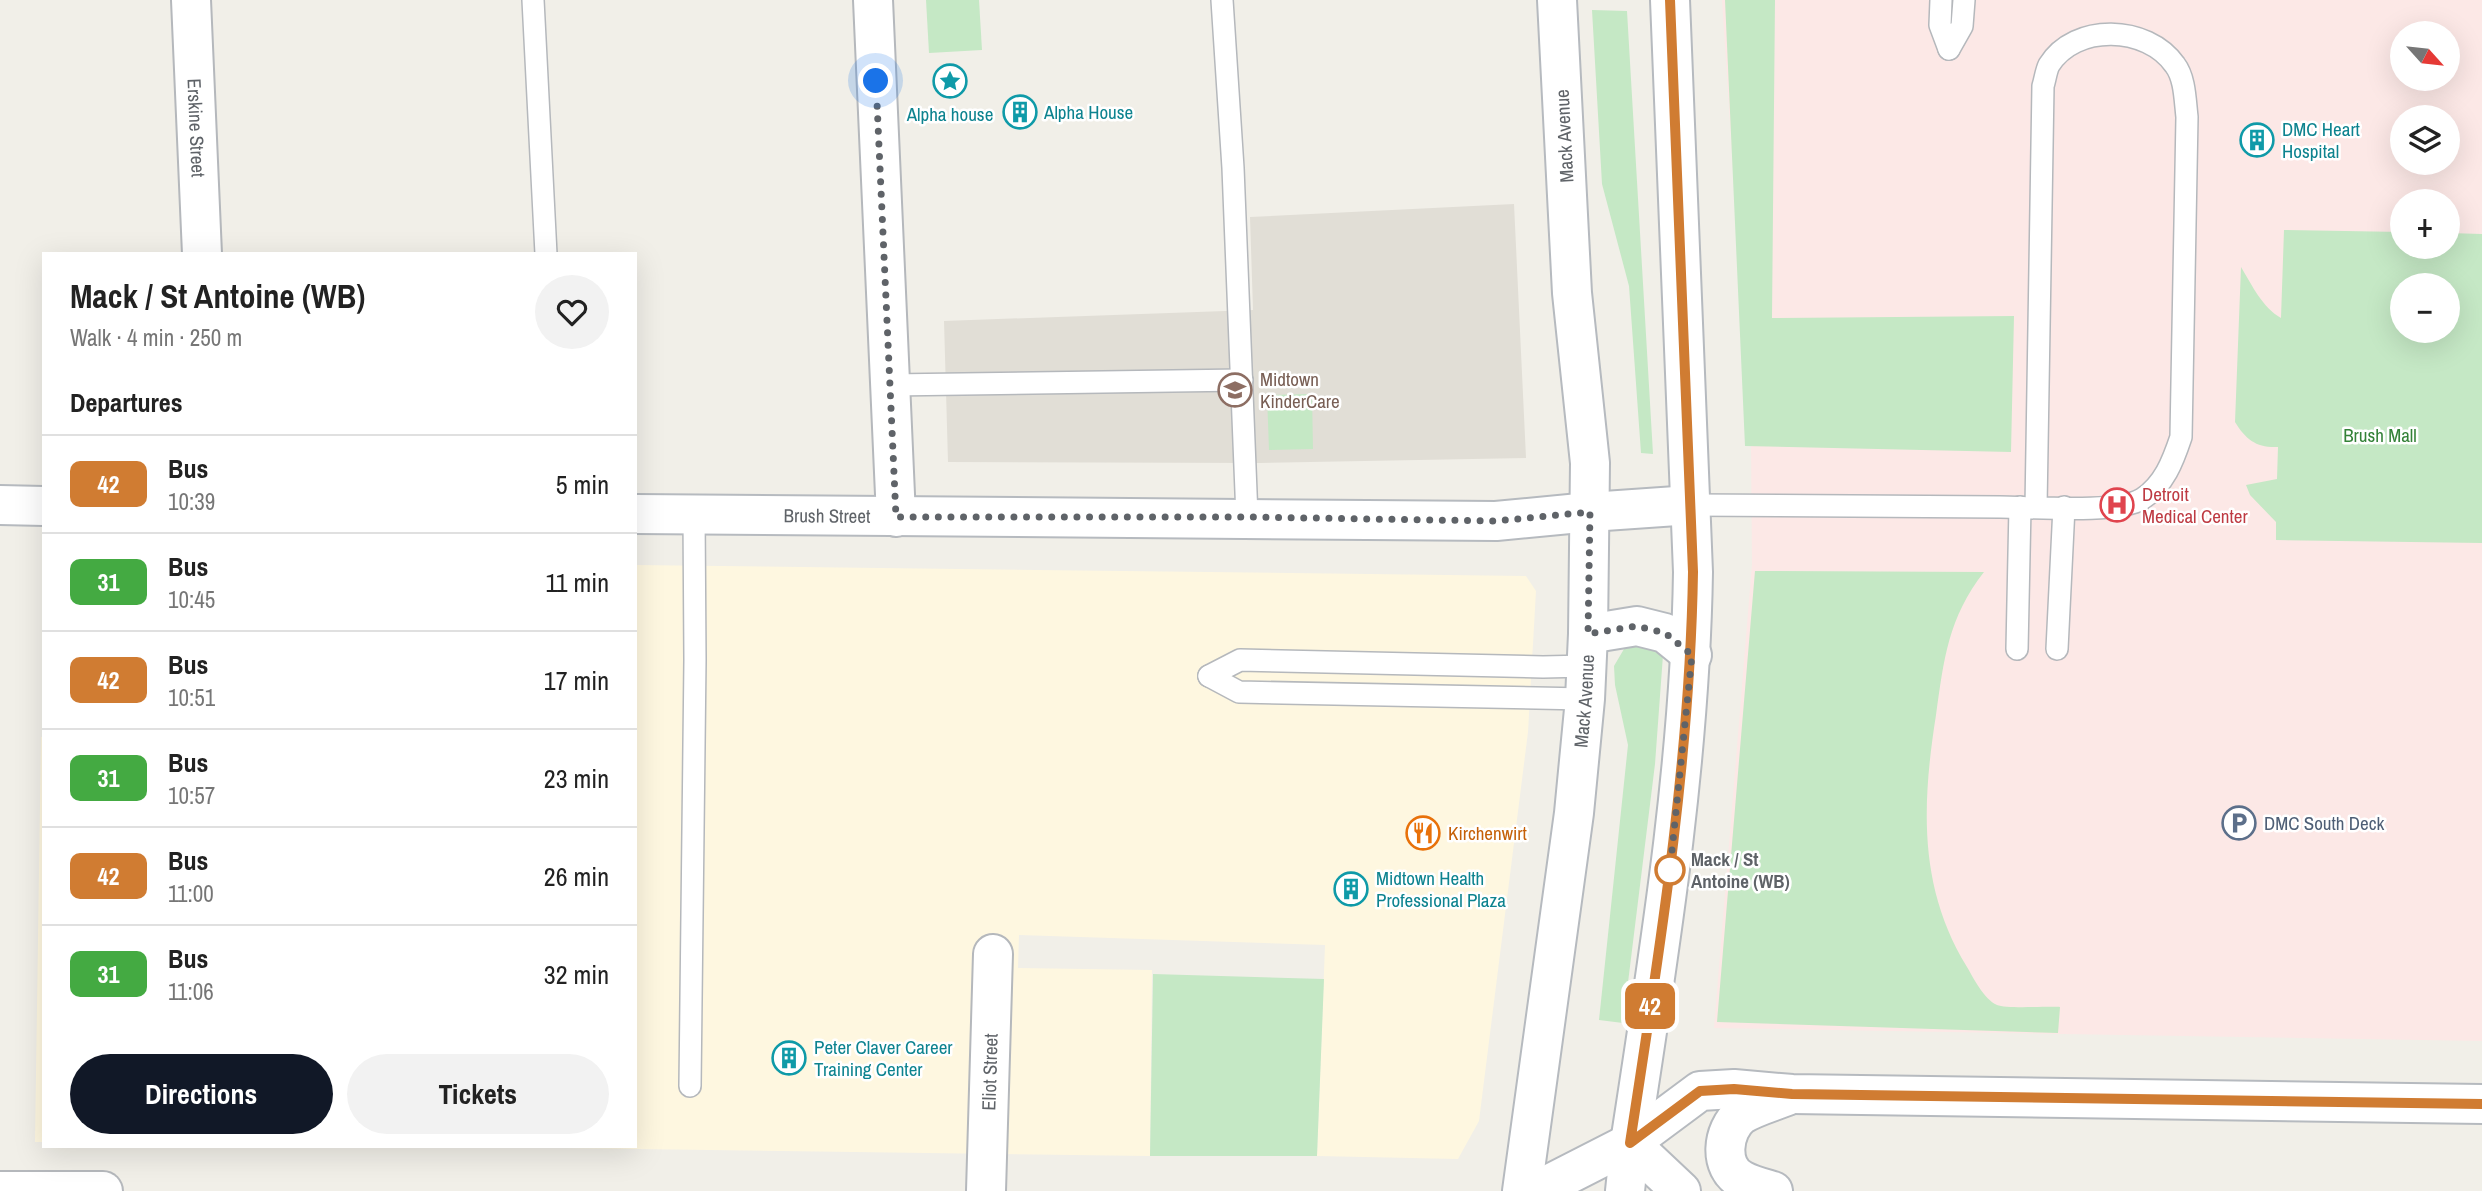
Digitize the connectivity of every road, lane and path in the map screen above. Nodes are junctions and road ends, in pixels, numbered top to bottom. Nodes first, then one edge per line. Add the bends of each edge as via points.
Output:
1 (191, 0) edge
2 (533, 0) edge
3 (873, 0) edge
4 (1222, 0) edge
5 (1557, 0) edge
6 (1671, 0) edge
7 (1941, 0) edge
8 (1964, 0) edge
9 (202, 252) edge
10 (546, 252) edge
11 (1242, 380) junction
12 (890, 385) junction
13 (0, 505) edge
14 (1691, 505) junction
15 (42, 506) edge
16 (2028, 507) junction
17 (2064, 507) junction
18 (1590, 512) junction
19 (637, 514) edge
20 (694, 514) junction
21 (896, 517) junction
22 (1247, 517) junction
23 (2017, 649) dead end
24 (2057, 649) dead end
25 (1692, 655) junction
26 (1330, 662) junction
27 (1587, 666) junction
28 (1329, 694) junction
29 (993, 954) dead end
30 (690, 1086) dead end
31 (1792, 1094) junction
32 (2482, 1104) edge
33 (1630, 1143) junction
34 (0, 1191) edge
35 (103, 1191) edge
36 (986, 1191) edge
37 (1522, 1191) edge
38 (1536, 1191) edge
39 (1625, 1191) edge
40 (1681, 1191) edge
41 (1773, 1191) edge

1 - 9 street, Erskine Street
2 - 10 lane
3 - 12 street
4 - 11 lane
5 - 18 street, Mack Avenue via 1572,293 1590,463
6 - 14 street
7 - 8 lane via 1940,26 1949,49 1962,26
11 - 12 lane
11 - 22 lane
12 - 21 street
13 - 15 street
14 - 16 lane
14 - 18 street, Brush Street
14 - 25 street
16 - 17 lane
16 - 17 lane via 2043,86 2048,66 2066,49 2088,37 2112,33 2137,38 2159,50 2176,65 2185,92 2181,437 2173,462 2141,499 2119,507
16 - 23 lane
17 - 24 lane
18 - 22 street, Brush Street via 1496,521
18 - 27 street, Mack Avenue
19 - 20 street, Brush Street
20 - 21 street, Brush Street
20 - 30 lane
21 - 22 street, Brush Street
25 - 27 street via 1665,633 1637,626
25 - 33 street via 1672,853
26 - 27 lane
26 - 28 lane
26 - 28 lane via 1240,660 1209,676 1239,692
27 - 28 lane
27 - 37 street, Mack Avenue via 1571,838
29 - 36 street, Eliot Street
31 - 32 street
31 - 33 street via 1700,1091
31 - 41 street via 1742,1115 1730,1126 1726,1138 1726,1162 1740,1180
33 - 38 street
33 - 39 street
33 - 40 street
34 - 35 street

